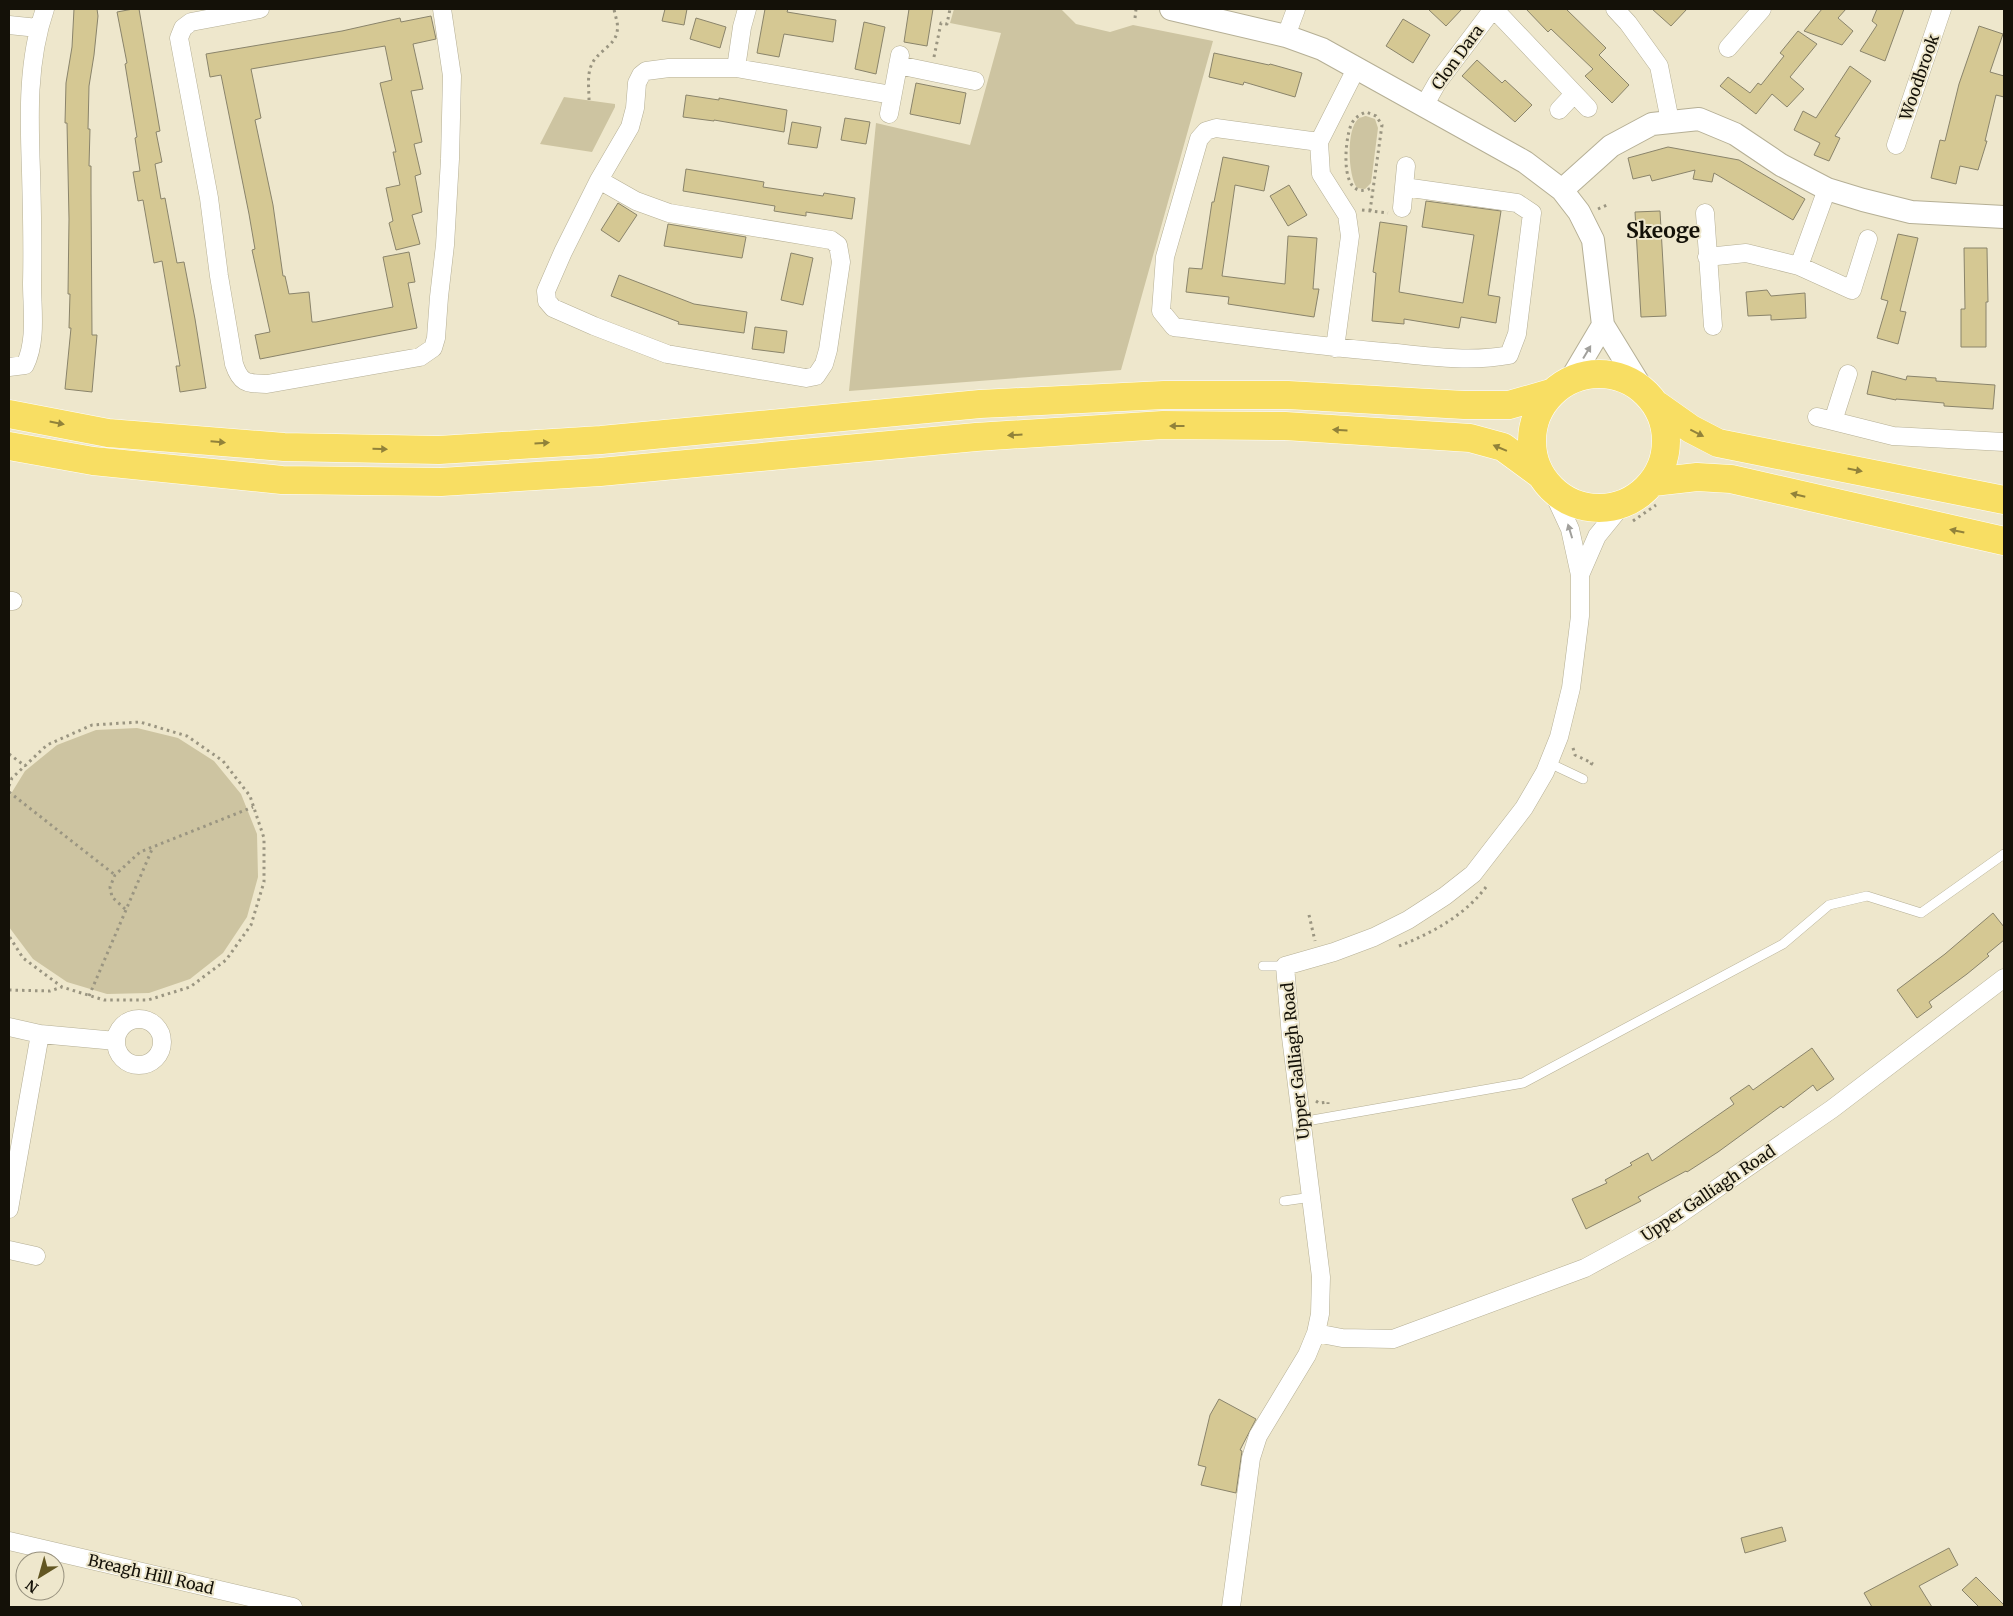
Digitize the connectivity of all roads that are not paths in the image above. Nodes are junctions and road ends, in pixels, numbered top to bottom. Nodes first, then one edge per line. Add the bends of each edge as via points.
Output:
1 (45, 9) edge
2 (260, 9) edge
3 (442, 9) edge
4 (746, 9) edge
5 (1171, 9) edge
6 (1296, 9) edge
7 (1494, 9) edge
8 (1615, 9) edge
9 (1762, 9) edge
10 (1942, 9) edge
11 (9, 25) edge
12 (38, 28) junction
13 (1286, 36) junction
14 (1728, 48) dead end
15 (1357, 67) junction
16 (736, 68) junction
17 (976, 81) dead end
18 (1574, 94) junction
19 (892, 95) junction
20 (1424, 106) junction
21 (1588, 108) dead end
22 (1560, 110) dead end
23 (889, 114) dead end
24 (1670, 121) junction
25 (1318, 142) junction
26 (1896, 145) dead end
27 (1406, 166) dead end
28 (599, 180) junction
29 (1404, 187) junction
30 (1827, 189) junction
31 (1562, 190) junction
32 (1402, 208) road end
33 (1705, 213) dead end
34 (2004, 217) edge
35 (1868, 239) dead end
36 (1707, 257) junction
37 (1799, 266) junction
38 (1603, 325) junction
39 (1713, 326) dead end
40 (1335, 348) junction
41 (9, 367) edge
42 (1848, 374) dead end
43 (1561, 386) junction
44 (1649, 396) junction
45 (9, 414) edge
46 (2004, 442) edge
47 (9, 446) edge
48 (1546, 482) junction
49 (1653, 482) junction
50 (2004, 500) edge
51 (1623, 504) junction
52 (2004, 541) edge
53 (1580, 575) junction
54 (1549, 763) junction
55 (1583, 778) dead end
56 (2004, 854) edge
57 (1263, 966) dead end
58 (1285, 966) junction
59 (2004, 978) edge
60 (9, 1027) edge
61 (40, 1034) junction
62 (116, 1040) dead end
63 (1301, 1122) junction
64 (1312, 1197) junction
65 (1284, 1201) dead end
66 (9, 1209) edge
67 (9, 1250) edge
68 (36, 1256) dead end
69 (1316, 1333) junction
70 (9, 1541) edge
71 (293, 1607) edge
72 (1231, 1607) edge

1 - 12 street
2 - 3 street via 191,22 183,28 179,38 209,198 234,364 243,381 267,384 420,357 433,348 443,270 450,160 452,76
4 - 16 street
5 - 13 street
6 - 13 street
7 - 18 street
7 - 20 street, Clon Dara via 1437,82
8 - 24 street via 1660,66
9 - 14 street
10 - 26 street, Woodbrook
11 - 12 street
12 - 41 street via 29,115 32,339 24,365
13 - 15 street
15 - 20 street
15 - 25 street
16 - 19 street
16 - 28 street via 669,68 646,71 641,75 630,127
17 - 19 street via 931,72 899,60
18 - 21 street
18 - 22 street
19 - 23 street
20 - 31 street via 1525,162
24 - 30 street via 1699,119 1735,134 1781,166
24 - 31 street via 1652,124 1611,146
25 - 40 street via 1321,174 1348,215 1350,236
25 - 40 street via 1216,128 1199,138 1165,256 1161,310 1174,327
27 - 29 street
28 - 28 street via 546,291 546,301 553,308 667,354 806,378 816,376 828,350 841,262 838,245 831,240 669,213 636,202
29 - 32 street
29 - 40 street via 1517,203 1532,213 1517,334 1509,355 1446,358
30 - 34 street via 1911,212
30 - 37 street
31 - 38 street via 1594,240
33 - 36 street
35 - 37 street via 1852,290
36 - 37 street via 1746,253
36 - 39 street
43 -> 38 street
38 - 44 street
42 - 46 street via 1825,419 1894,436
43 - 44 highway via 1588,374 1607,373 1625,378
45 -> 43 highway via 108,433 284,447 439,450 601,440 970,405 1164,395 1288,395 1509,405
43 - 48 highway via 1538,410 1532,432 1532,454
44 - 49 highway via 1665,424 1667,444 1663,464
44 -> 50 highway via 1691,430 1718,443
48 -> 47 highway via 1503,447 1470,438 1286,426 1162,426 976,437 600,472 441,482 282,480 93,461
48 - 51 highway via 1568,501 1586,507 1605,508
53 -> 48 street, Upper Galliagh Road via 1570,529
49 - 51 highway via 1640,495
52 -> 49 highway via 1731,479 1697,477
51 - 53 street, Upper Galliagh Road via 1597,536
53 - 54 street, Upper Galliagh Road via 1580,616 1571,688
54 - 55 lane
54 - 58 street, Upper Galliagh Road via 1524,808 1473,874 1445,896 1374,937
56 - 63 lane via 1921,913 1867,896 1829,905 1783,944 1524,1083
57 - 58 lane
58 - 63 street, Upper Galliagh Road
59 - 69 street, Upper Galliagh Road via 1816,1120 1664,1225 1585,1268 1393,1339 1342,1338
60 - 61 street
61 - 62 street
61 - 66 street
63 - 64 street, Upper Galliagh Road
64 - 65 lane
64 - 69 street, Upper Galliagh Road via 1321,1277
67 - 68 street
69 - 72 street, Upper Galliagh Road via 1307,1355 1258,1436 1251,1458
70 - 71 street, Breagh Hill Road

